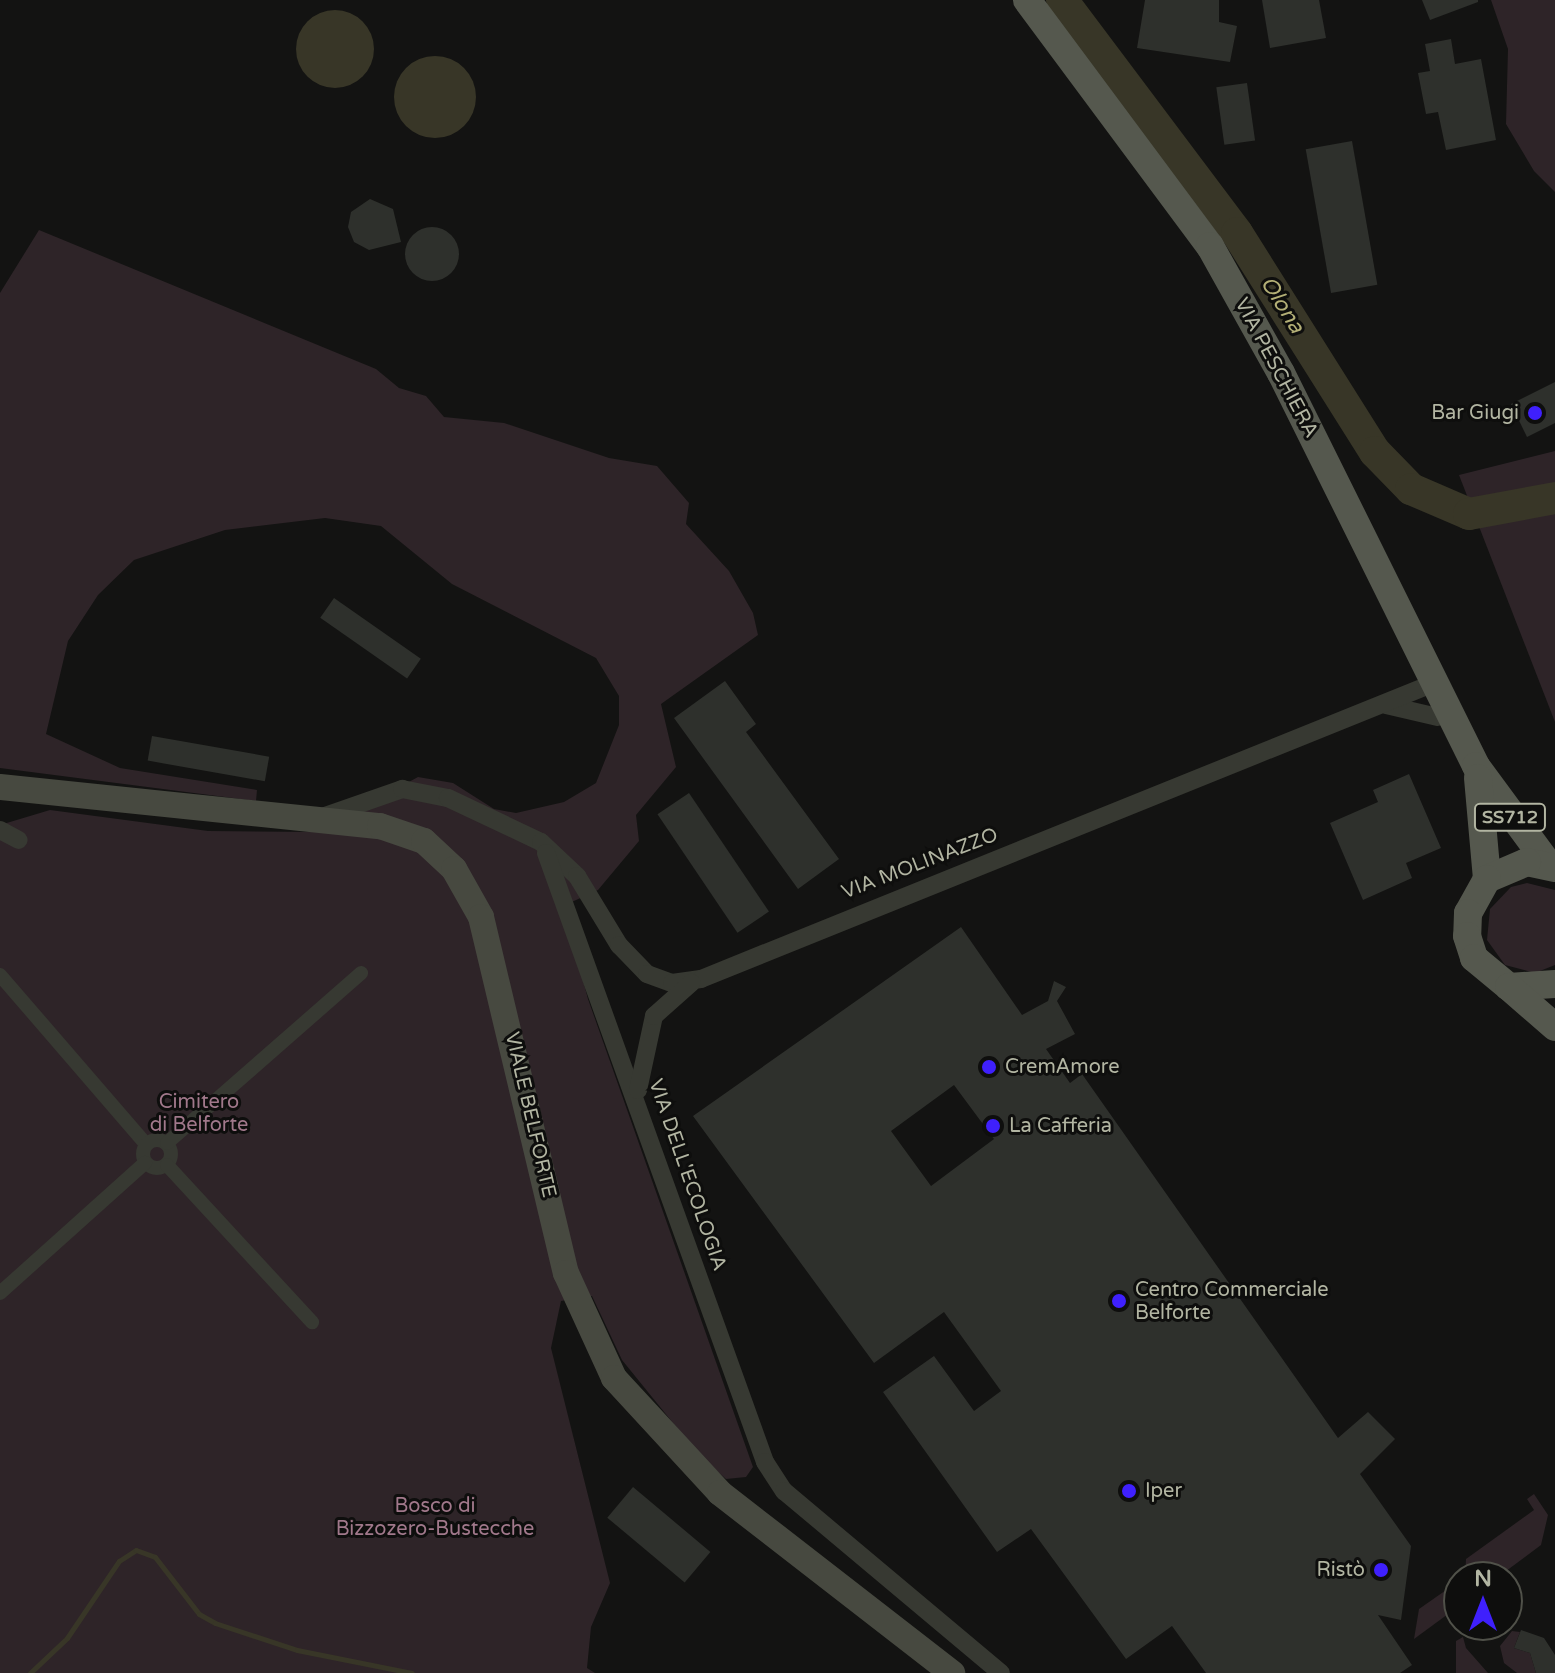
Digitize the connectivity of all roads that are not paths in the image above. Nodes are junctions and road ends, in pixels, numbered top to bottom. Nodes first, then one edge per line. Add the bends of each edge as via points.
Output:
1 (1027, 0) edge
2 (1434, 683) junction
3 (1368, 709) junction
4 (1438, 717) dead end
5 (1476, 766) junction
6 (0, 787) edge
7 (306, 819) junction
8 (0, 830) edge
9 (19, 840) dead end
10 (541, 842) junction
11 (1552, 867) edge
12 (1487, 879) junction
13 (361, 973) dead end
14 (0, 975) edge
15 (701, 979) junction
16 (1555, 984) edge
17 (1509, 987) junction
18 (1555, 1027) edge
19 (638, 1097) junction
20 (167, 1143) junction
21 (146, 1144) junction
22 (145, 1163) junction
23 (167, 1165) junction
24 (0, 1293) edge
25 (312, 1322) dead end
26 (952, 1673) edge
27 (1001, 1673) edge

1 - 2 main road, VIA PESCHIERA / SS712 via 1210,246 1281,373
2 - 3 street, VIA MOLINAZZO
2 - 5 main road, VIA PESCHIERA / SS712
3 - 4 street, VIA MOLINAZZO via 1391,704
3 - 15 street, VIA MOLINAZZO
5 - 11 main road, VIA PESCHIERA / SS712
5 - 12 main road, VIA PESCHIERA / SS712
6 - 7 main road, VIALE BELFORTE
7 - 10 street via 338,815 402,789 422,790
7 - 26 main road, VIALE BELFORTE via 380,826 424,841 468,890 495,961 566,1273 614,1378 720,1493
8 - 9 street
10 - 15 street, VIA MOLINAZZO via 577,876 619,945 647,974 672,983
10 - 19 street, VIA DELL'ECOLOGIA
11 - 12 main road, VIA PESCHIERA via 1527,862
12 - 17 main road via 1468,913 1467,936 1474,958
13 - 20 street
14 - 21 street
15 - 19 street via 669,998 654,1016
16 - 17 main road
17 - 18 main road
19 - 27 street, VIA DELL'ECOLOGIA via 765,1462 784,1491
20 - 21 street
20 - 23 street via 172,1155
21 - 22 street
22 - 23 street via 156,1169
22 - 24 street
23 - 25 street

